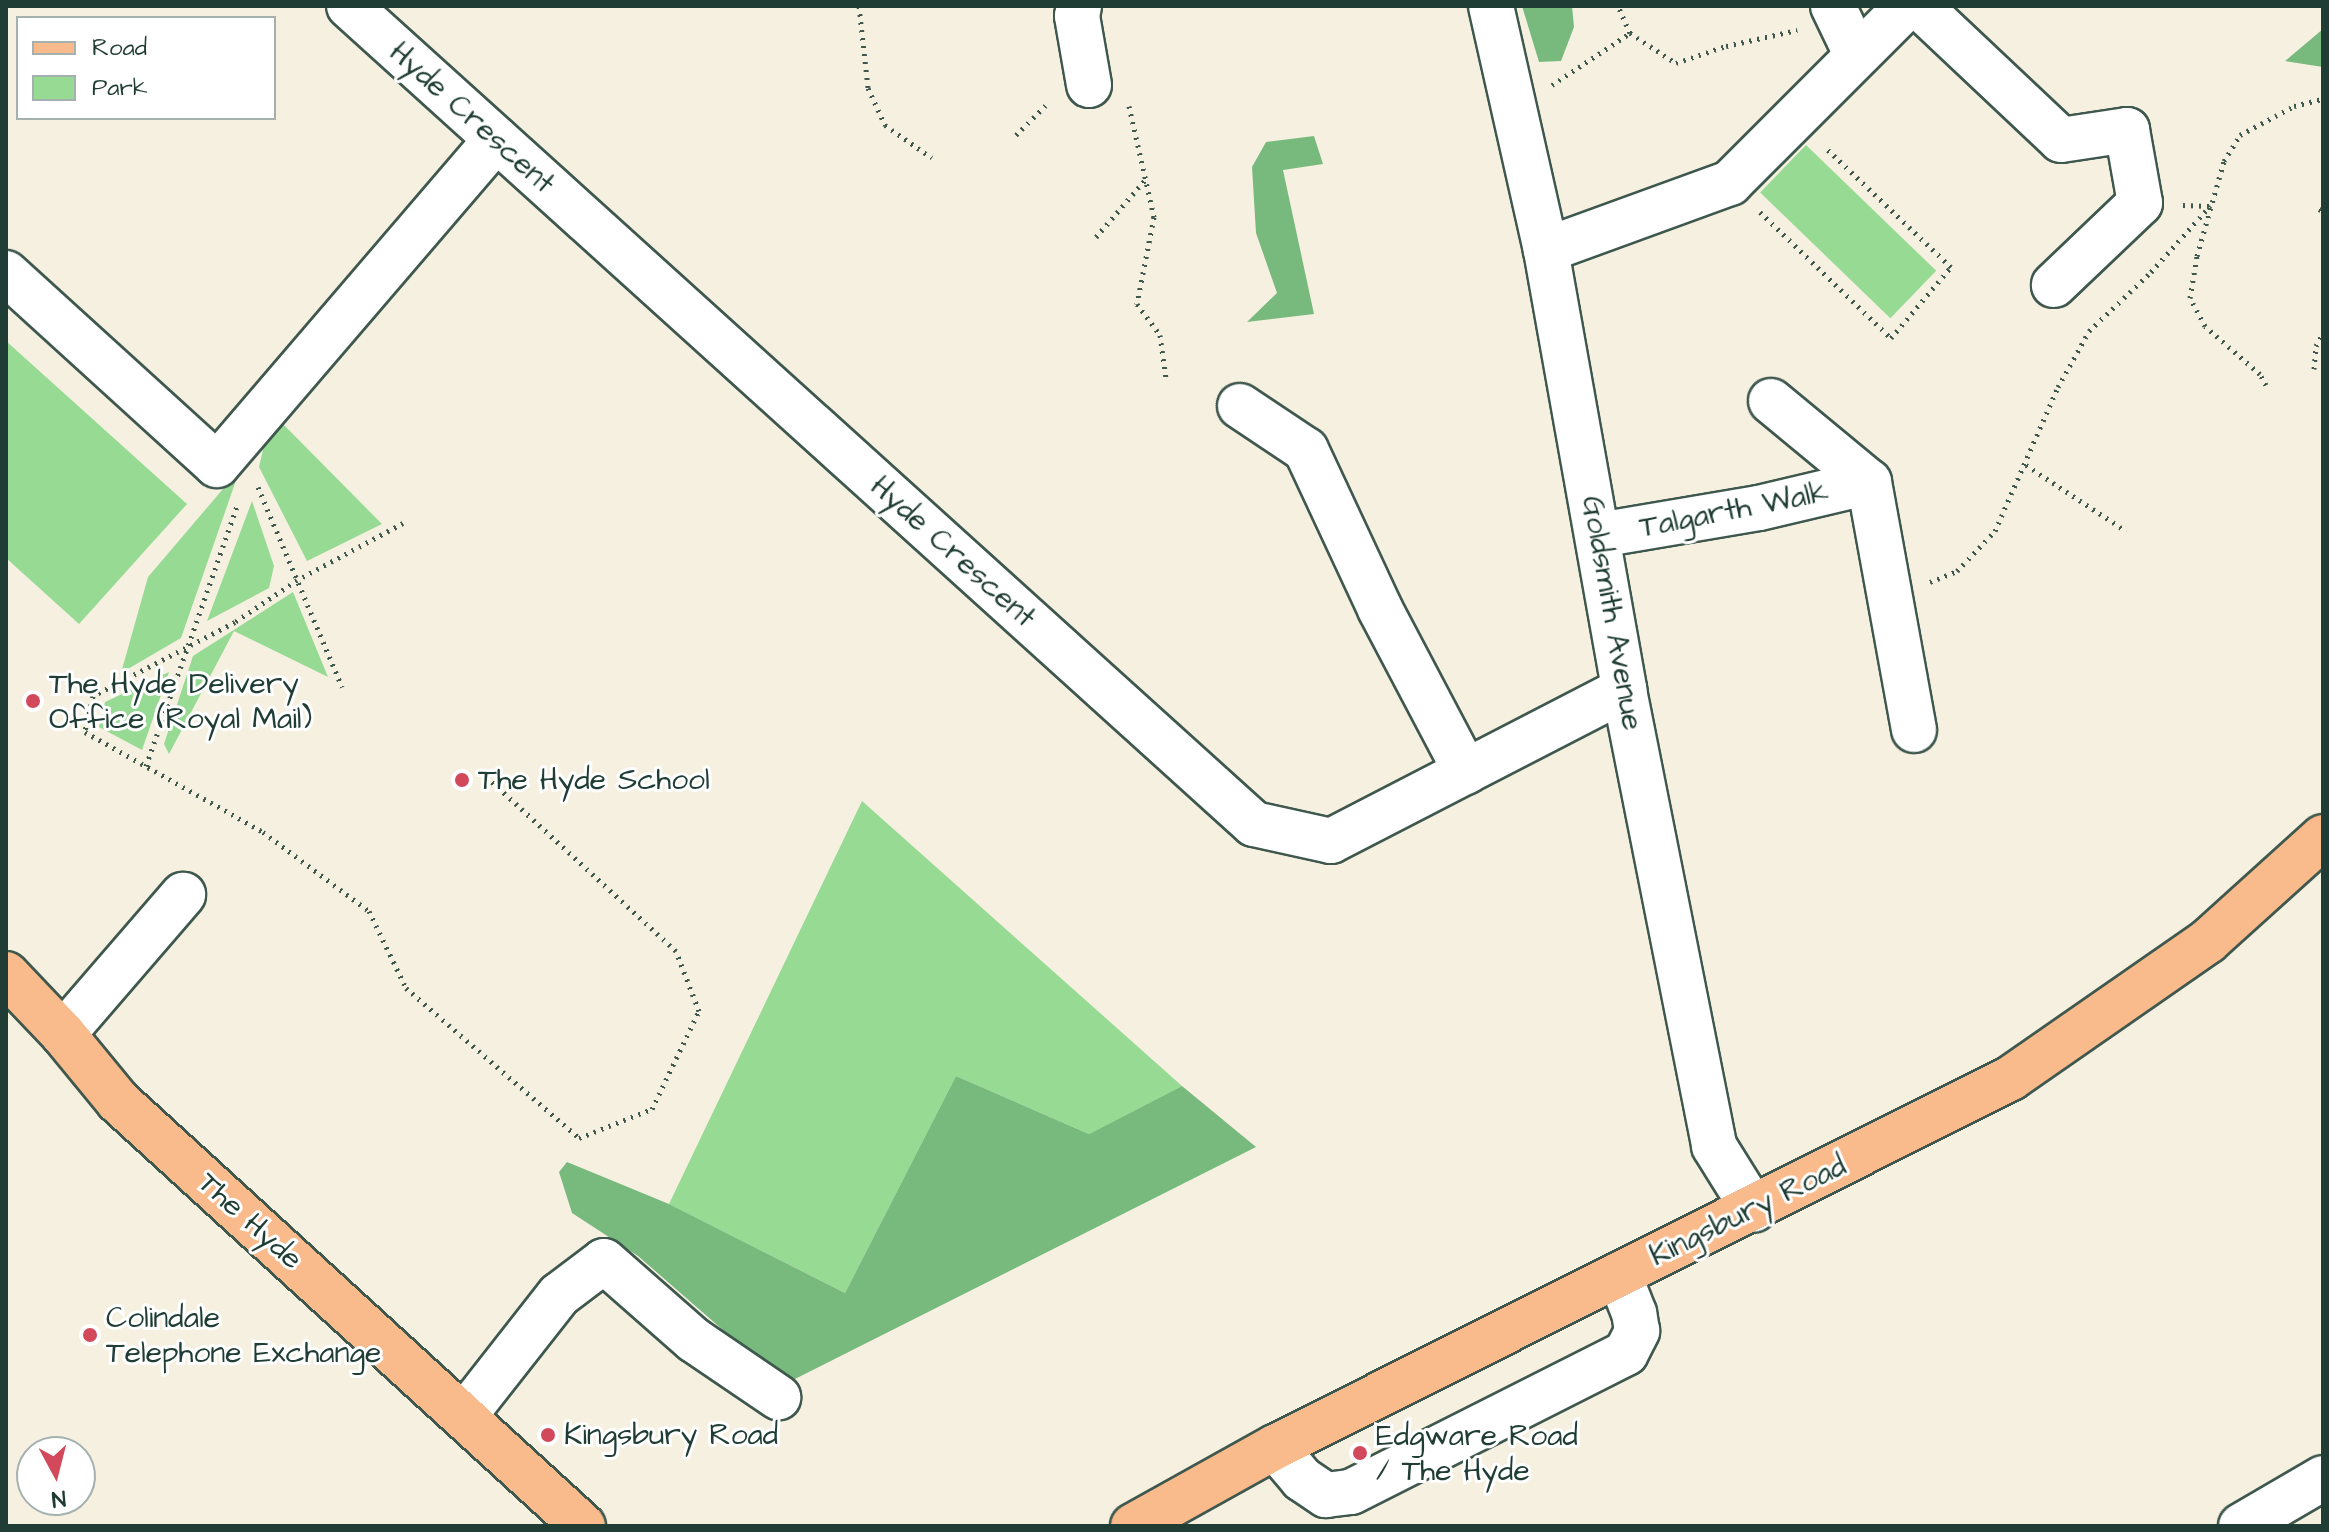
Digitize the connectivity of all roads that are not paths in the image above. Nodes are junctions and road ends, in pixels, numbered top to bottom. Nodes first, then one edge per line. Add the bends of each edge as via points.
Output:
1 (349, 6) edge
2 (1079, 6) edge
3 (1491, 6) edge
4 (1907, 6) edge
5 (1919, 6) edge
6 (1844, 29) edge
7 (1089, 85) road end
8 (496, 139) junction
9 (1546, 250) junction
10 (6, 273) edge
11 (2054, 285) dead end
12 (1771, 401) dead end
13 (1240, 406) dead end
14 (1869, 482) junction
15 (1599, 535) junction
16 (1624, 690) junction
17 (1914, 730) dead end
18 (1466, 772) junction
19 (2323, 837) edge
20 (183, 895) dead end
21 (6, 974) edge
22 (6, 1017) edge
23 (63, 1034) junction
24 (95, 1076) junction
25 (1754, 1210) junction
26 (1619, 1275) junction
27 (778, 1397) dead end
28 (464, 1416) junction
29 (1275, 1447) junction
30 (2323, 1478) edge
31 (583, 1526) edge
32 (1133, 1526) edge
33 (2241, 1526) edge

1 - 8 street, Hyde Crescent
2 - 7 street
3 - 9 street, Goldsmith Avenue
4 - 6 street
5 - 11 street via 2061,140 2127,130 2140,203
6 - 9 street via 1794,118 1730,183
8 - 10 street via 217,465
8 - 18 street, Hyde Crescent via 1254,824 1331,841
9 - 15 street, Goldsmith Avenue
12 - 14 street
13 - 18 street via 1306,450 1380,609
14 - 15 street, Talgarth Walk via 1759,508
14 - 17 street
15 - 16 street, Goldsmith Avenue
16 - 18 street, Hyde Crescent
16 - 25 street, Goldsmith Avenue via 1714,1146
19 - 25 main road, Kingsbury Road via 2208,941 2011,1078
20 - 23 street
21 - 23 main road, The Hyde
22 - 24 main road, The Hyde via 45,1053
23 - 24 main road, The Hyde
24 - 28 main road, The Hyde
25 - 26 main road, Kingsbury Road
26 - 29 main road, Kingsbury Road
26 - 29 street via 1637,1331 1626,1353 1365,1485 1326,1495 1302,1479
27 - 28 street via 694,1340 604,1261 559,1295
28 - 31 main road, The Hyde
29 - 32 main road, Kingsbury Road
30 - 33 street

